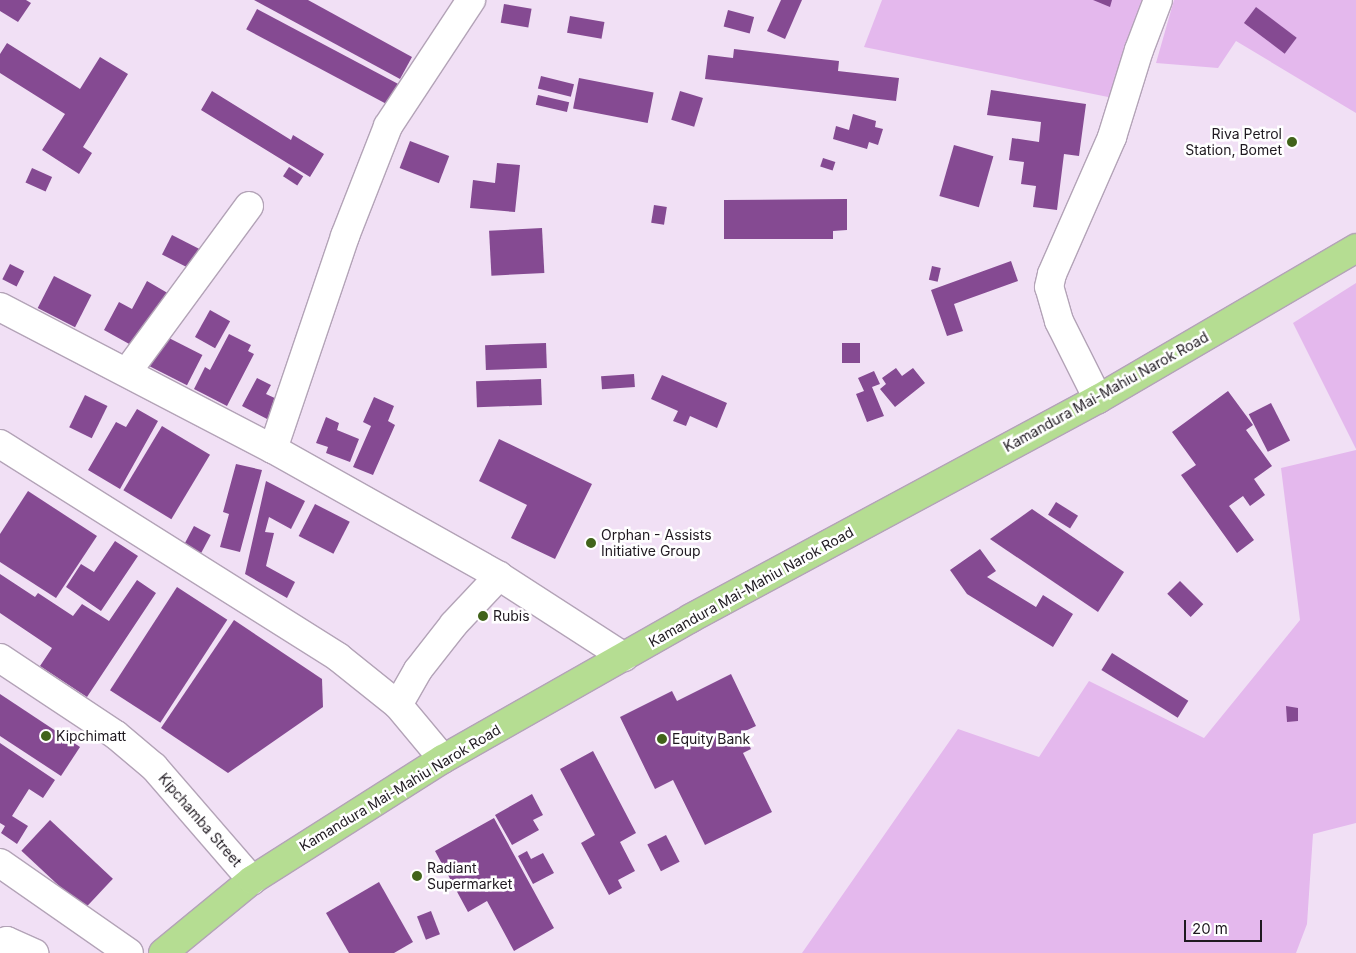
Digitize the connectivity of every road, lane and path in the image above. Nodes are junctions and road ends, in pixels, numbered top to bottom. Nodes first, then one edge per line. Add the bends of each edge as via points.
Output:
1 (471, 0) edge
2 (1158, 0) edge
3 (249, 206) dead end
4 (1356, 248) edge
5 (0, 308) edge
6 (127, 372) junction
7 (1098, 399) junction
8 (0, 444) edge
9 (273, 449) junction
10 (499, 576) junction
11 (624, 657) junction
12 (0, 658) edge
13 (398, 705) junction
14 (443, 759) junction
15 (0, 863) edge
16 (252, 880) junction
17 (0, 943) edge
18 (34, 953) edge
19 (129, 953) edge
20 (163, 953) edge

1 - 9 street via 388,126 345,236
2 - 7 street via 1112,137 1052,274 1050,287 1059,321
3 - 6 street
4 - 7 highway, Kamandura Mai-Mahiu Narok Road
5 - 6 street
6 - 9 street
7 - 11 highway, Kamandura Mai-Mahiu Narok Road
8 - 13 street via 338,657
9 - 10 street
10 - 11 street
10 - 13 street via 454,624 418,670
11 - 14 highway, Kamandura Mai-Mahiu Narok Road
12 - 16 street, Kipchamba Street via 116,736 154,768
13 - 14 street
14 - 16 highway, Kamandura Mai-Mahiu Narok Road
15 - 19 street
16 - 20 highway, Kamandura Mai-Mahiu Narok Road
17 - 18 street via 7,941

